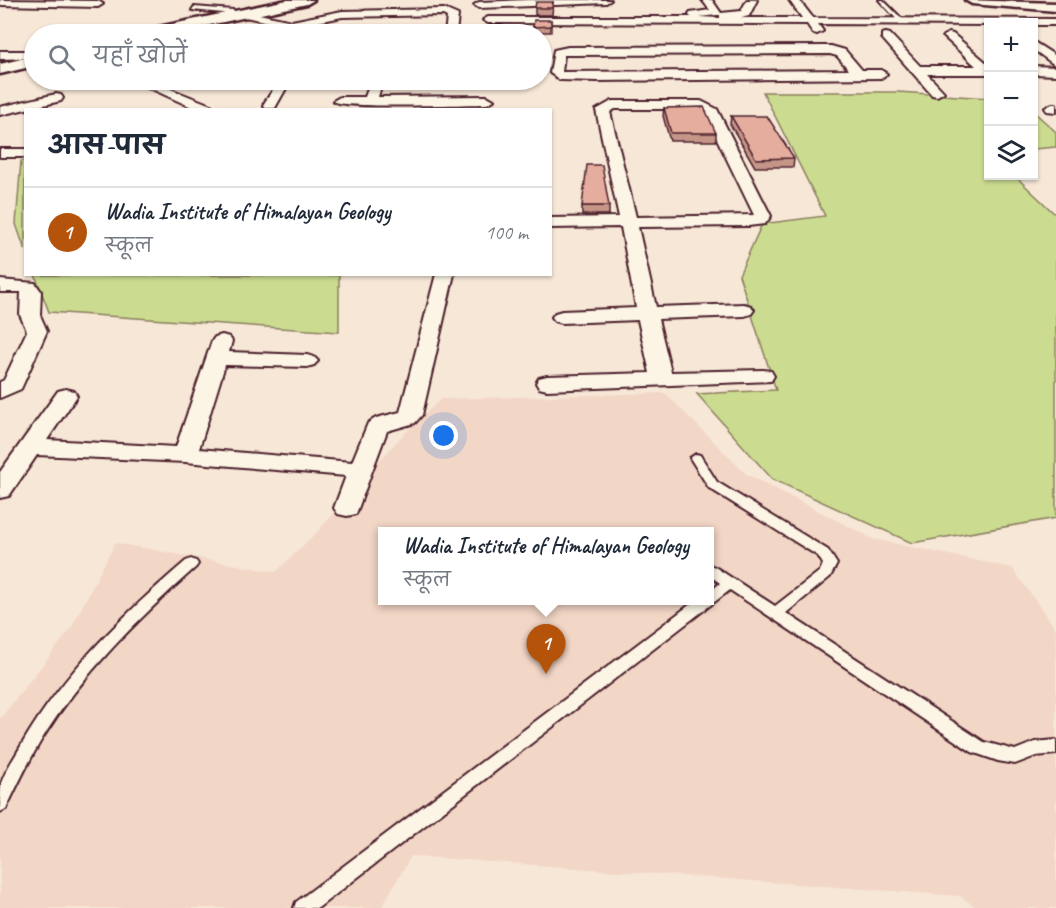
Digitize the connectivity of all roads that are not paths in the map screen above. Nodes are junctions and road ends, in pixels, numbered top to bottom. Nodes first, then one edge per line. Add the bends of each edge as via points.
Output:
1 (286, 0) edge
2 (307, 0) edge
3 (606, 0) edge
4 (707, 0) edge
5 (752, 0) edge
6 (794, 0) edge
7 (972, 0) edge
8 (584, 1) edge
9 (478, 2) edge
10 (881, 2) dead end
11 (3, 4) edge
12 (98, 4) dead end
13 (1056, 7) edge
14 (194, 9) dead end
15 (239, 13) junction
16 (700, 15) junction
17 (488, 20) junction
18 (809, 21) junction
19 (902, 22) junction
20 (1056, 22) edge
21 (195, 24) edge
22 (291, 24) joint
23 (452, 24) edge
24 (489, 24) edge
25 (710, 35) dead end
26 (818, 36) dead end
27 (907, 36) dead end
28 (969, 36) dead end
29 (1038, 42) edge
30 (716, 50) junction
31 (24, 59) edge
32 (1056, 62) edge
33 (24, 63) edge
34 (2, 66) edge
35 (984, 67) edge
36 (917, 70) junction
37 (984, 70) edge
38 (1038, 70) edge
39 (1056, 70) edge
40 (858, 74) junction
41 (881, 74) dead end
42 (726, 75) junction
43 (162, 90) edge
44 (279, 90) edge
45 (374, 90) edge
46 (937, 92) dead end
47 (56, 99) dead end
48 (487, 100) edge
49 (340, 101) dead end
50 (370, 101) junction
51 (270, 105) dead end
52 (206, 108) edge
53 (0, 111) edge
54 (0, 153) edge
55 (24, 153) edge
56 (628, 222) junction
57 (552, 224) edge
58 (445, 276) edge
59 (0, 286) edge
60 (744, 310) dead end
61 (646, 315) junction
62 (562, 317) dead end
63 (307, 361) dead end
64 (763, 376) dead end
65 (662, 380) junction
66 (547, 383) dead end
67 (0, 391) edge
68 (66, 396) dead end
69 (32, 447) junction
70 (185, 455) junction
71 (696, 458) dead end
72 (361, 470) junction
73 (0, 490) edge
74 (347, 508) dead end
75 (190, 564) dead end
76 (714, 573) edge
77 (730, 584) junction
78 (714, 596) edge
79 (701, 605) edge
80 (775, 614) junction
81 (1056, 747) edge
82 (0, 804) edge
83 (303, 908) edge

1 - 15 main road
2 - 15 main road
3 - 8 street
4 - 16 street via 717,12
5 - 16 street via 747,12 738,16
6 - 18 street
7 - 13 main road
8 - 9 street
8 - 16 street via 592,10
9 - 17 street
10 - 19 lane
11 - 12 street
14 - 15 lane
15 - 21 main road
15 - 22 street
17 - 18 street
17 - 24 street
18 - 19 street
18 - 26 street
19 - 20 street
22 - 23 street via 342,14 402,19 452,14
25 - 30 street
27 - 36 street via 881,36
28 - 35 street via 944,36
29 - 32 street
30 - 40 street via 835,50
30 - 42 street
30 - 42 street via 560,52 556,54 556,73
31 - 34 street
33 - 34 main road
36 - 37 street
36 - 46 street
38 - 39 street
40 - 41 street
40 - 42 street
43 - 52 street
44 - 51 street
45 - 50 street
47 - 53 street
48 - 50 street
49 - 50 street
54 - 55 street
56 - 56 street via 748,221 763,216 710,108 604,108
56 - 57 street
56 - 61 street
58 - 72 street via 411,415 378,424
59 - 67 street via 28,287 30,315 37,331 13,384
60 - 61 street
61 - 62 street
61 - 65 street
63 - 70 street via 220,349
64 - 65 street
65 - 66 street
68 - 69 street
69 - 70 street
69 - 73 street
70 - 72 street
71 - 80 lane via 713,485 810,544 830,564 825,574
72 - 74 street
75 - 82 lane via 143,604 61,699 27,750
76 - 77 lane
77 - 78 lane
77 - 80 lane
79 - 83 lane
80 - 81 lane via 978,747 1015,757 1035,749

